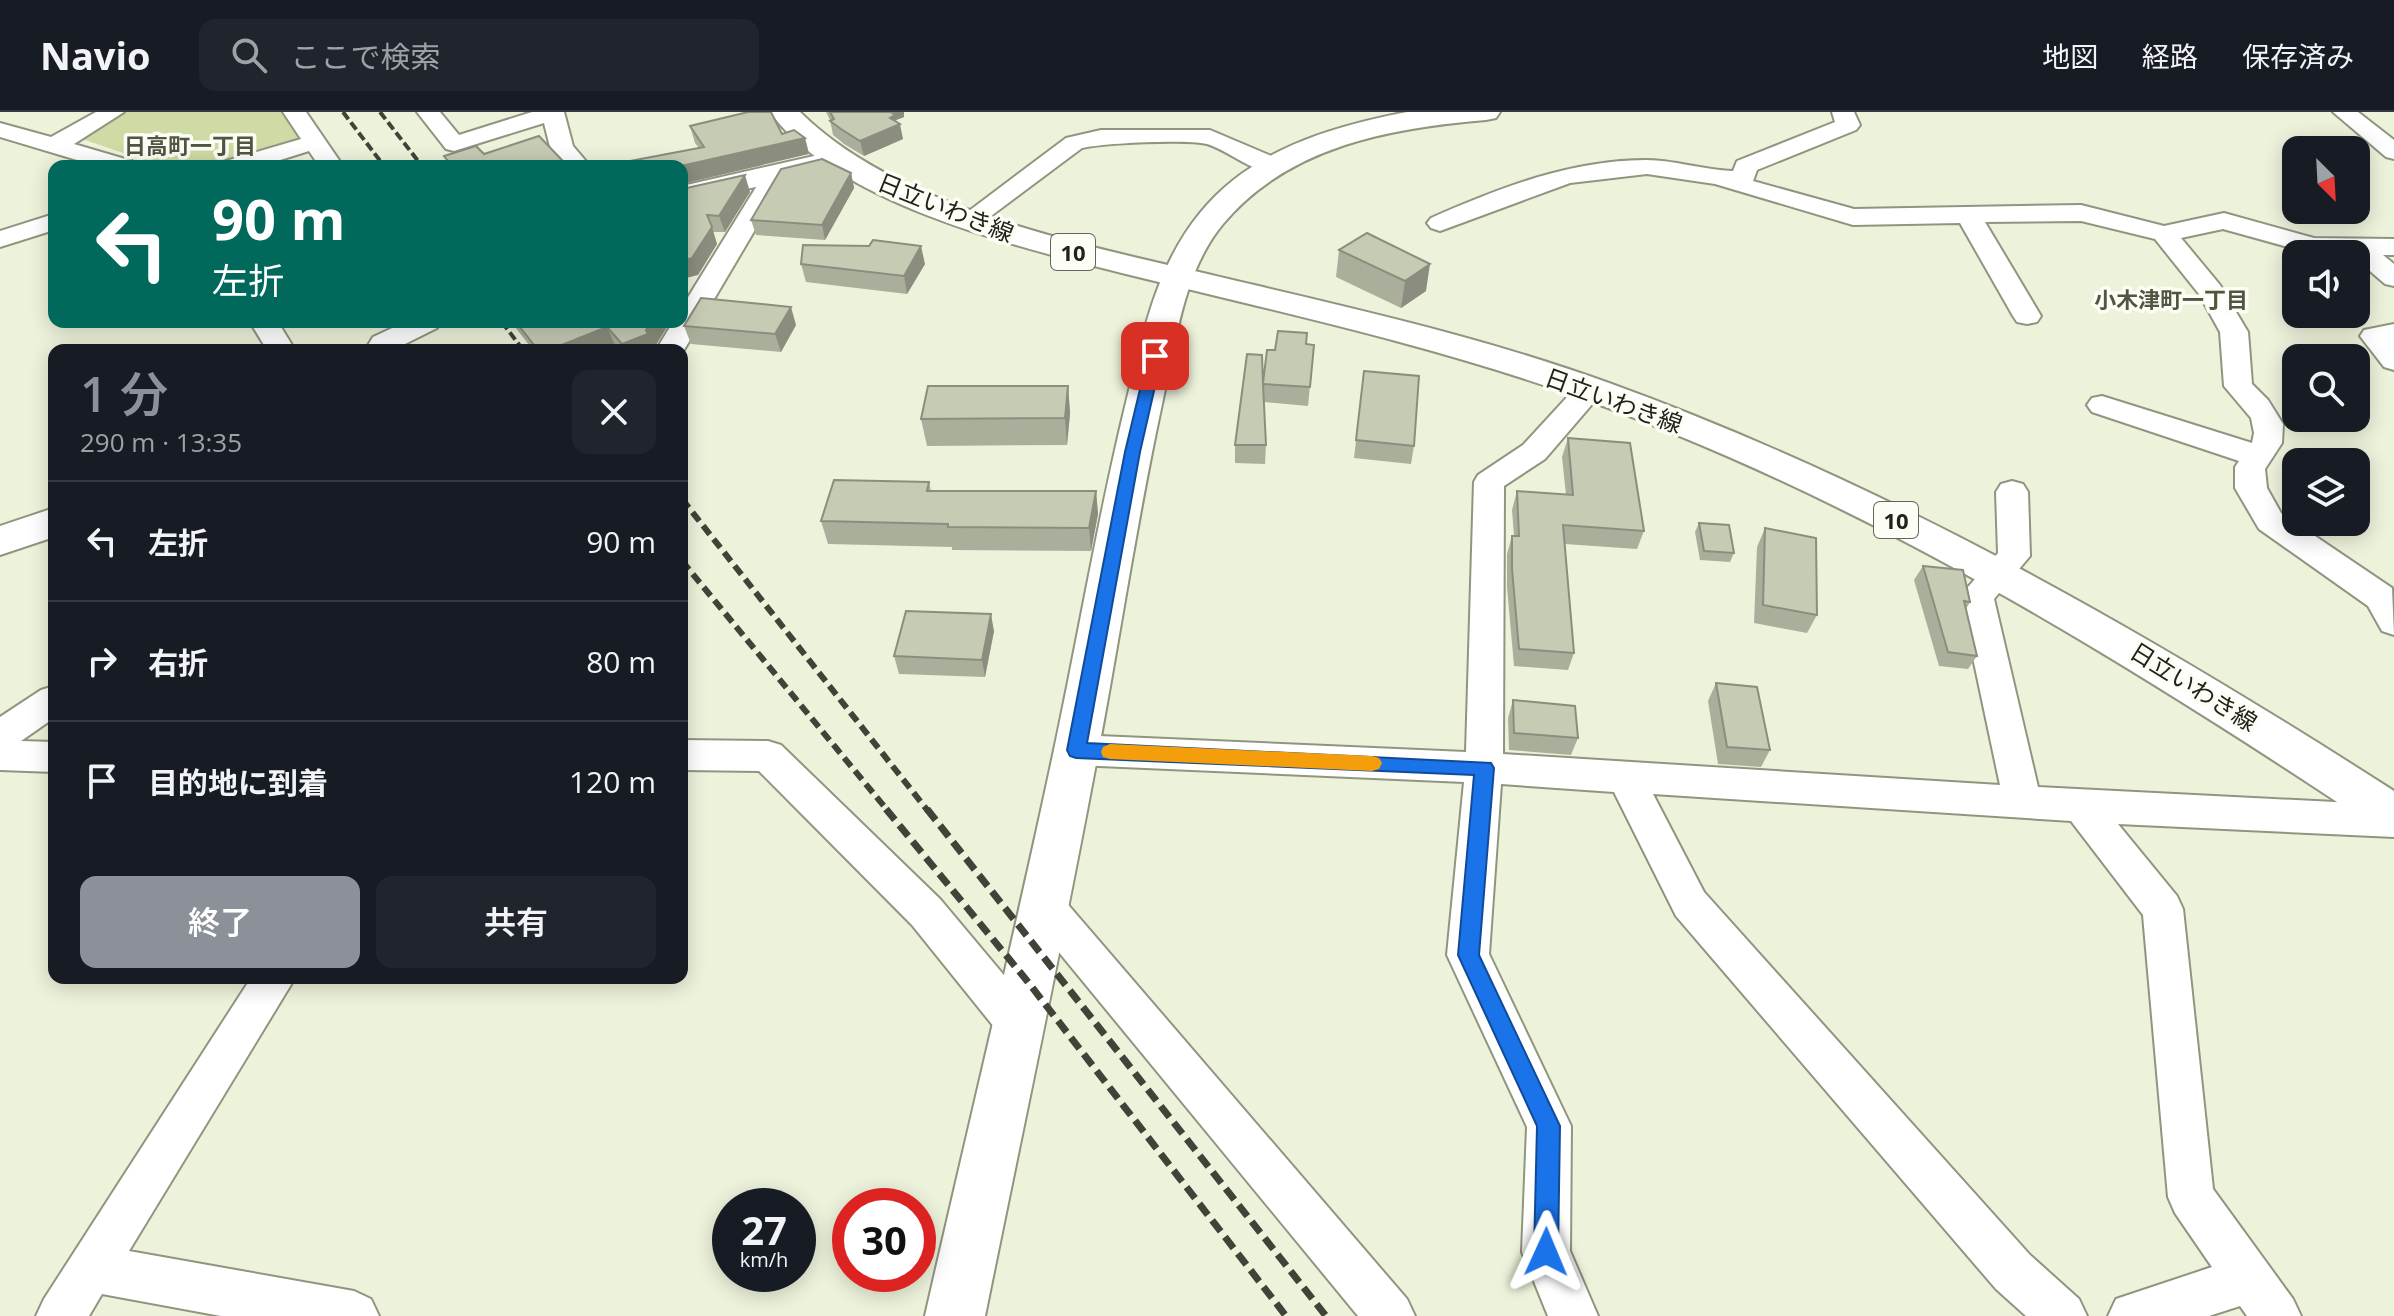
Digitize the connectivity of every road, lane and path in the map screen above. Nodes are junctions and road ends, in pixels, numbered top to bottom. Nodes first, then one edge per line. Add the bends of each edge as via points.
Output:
1 (113, 112) edge
2 (294, 112) edge
3 (428, 112) edge
4 (552, 112) edge
5 (784, 112) edge
6 (1486, 112) edge
7 (1843, 112) edge
8 (2344, 112) edge
9 (0, 130) edge
10 (315, 142) junction
11 (53, 146) junction
12 (2394, 152) edge
13 (102, 160) edge
14 (255, 160) edge
15 (327, 160) edge
16 (573, 160) edge
17 (838, 160) junction
18 (1274, 166) junction
19 (766, 176) junction
20 (1724, 180) junction
21 (688, 194) edge
22 (1968, 215) junction
23 (970, 220) junction
24 (1440, 223) dead end
25 (48, 224) edge
26 (2164, 234) junction
27 (0, 239) edge
28 (2292, 240) edge
29 (2370, 246) edge
30 (2394, 247) edge
31 (2370, 257) edge
32 (1178, 278) junction
33 (2394, 278) edge
34 (2027, 316) dead end
35 (688, 320) edge
36 (414, 328) edge
37 (2394, 332) edge
38 (382, 344) edge
39 (2394, 361) edge
40 (1590, 389) junction
41 (2102, 405) dead end
42 (2260, 457) junction
43 (2012, 492) dead end
44 (48, 524) edge
45 (0, 541) edge
46 (2001, 573) junction
47 (2394, 622) edge
48 (48, 704) edge
49 (0, 736) edge
50 (1076, 750) junction
51 (0, 755) edge
52 (688, 755) edge
53 (48, 757) edge
54 (1484, 768) junction
55 (1625, 777) junction
56 (2022, 802) junction
57 (2081, 806) junction
58 (2394, 818) edge
59 (1044, 905) junction
60 (270, 984) edge
61 (1018, 1024) junction
62 (91, 1268) junction
63 (2262, 1297) edge
64 (61, 1316) edge
65 (354, 1316) edge
66 (955, 1316) edge
67 (1390, 1316) edge
68 (1573, 1316) edge
69 (2062, 1316) edge
70 (2133, 1316) edge

1 - 11 street
2 - 10 street
3 - 4 street via 454,144
4 - 16 street via 562,147
5 - 17 main road, 日立いわき線 / 10
6 - 18 main road via 1392,123 1325,141
7 - 20 street via 1848,125 1746,166 1743,177
8 - 12 street
9 - 11 street
10 - 14 street
10 - 15 street
11 - 13 street
17 - 19 main road
17 - 23 main road, 日立いわき線 / 10
18 - 23 street via 1210,137 1101,137 1074,143
18 - 32 main road via 1211,219
19 - 21 main road
19 - 35 street via 770,184
20 - 22 street via 1853,217
20 - 24 street via 1656,167 1593,172 1527,188
22 - 26 street via 2081,213
22 - 34 street
23 - 32 main road, 日立いわき線 / 10 via 1055,248
25 - 27 street
26 - 28 street via 2224,221
26 - 42 street via 2211,291 2234,332 2238,386 2266,415 2269,430
29 - 30 street
31 - 33 street
32 - 40 main road, 日立いわき線 / 10 via 1424,339
32 - 50 main road via 1132,452
36 - 38 street
37 - 39 street via 2374,336
40 - 46 main road, 日立いわき線 / 10 via 1806,477
40 - 54 street via 1534,452 1489,482
41 - 42 street
42 - 47 street via 2250,467 2251,488 2270,521 2380,597
43 - 46 street via 2014,556
44 - 45 main road
46 - 56 street via 1977,596
46 - 58 main road, 日立いわき線 / 10 via 2210,695
48 - 49 street
50 - 54 street
50 - 59 main road
51 - 53 street
52 - 61 street via 768,756 926,912
54 - 55 street
54 - 68 street via 1468,955 1549,1126 1546,1252
55 - 56 street
55 - 69 street via 1690,904 2013,1272
56 - 57 street
57 - 58 street
57 - 63 street via 2163,909 2191,1197
59 - 61 main road
59 - 67 street
60 - 62 street
61 - 66 main road
62 - 64 street
62 - 65 street
63 - 70 street

